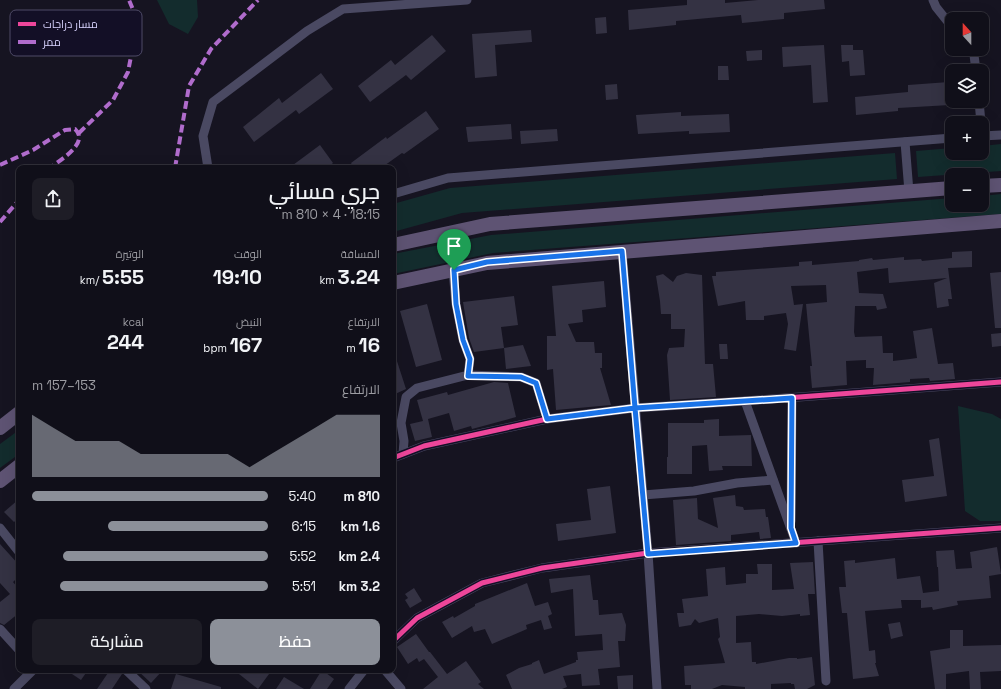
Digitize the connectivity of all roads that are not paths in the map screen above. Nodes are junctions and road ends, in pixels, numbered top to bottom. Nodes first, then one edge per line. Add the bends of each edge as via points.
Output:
1 (340, 0) edge
2 (467, 0) edge
3 (933, 0) edge
4 (343, 10) junction
5 (945, 18) edge
6 (1001, 134) edge
7 (989, 135) edge
8 (945, 139) edge
9 (905, 142) junction
10 (208, 165) edge
11 (1001, 185) edge
12 (989, 186) edge
13 (945, 189) edge
14 (909, 192) junction
15 (396, 193) edge
16 (1001, 222) edge
17 (396, 244) edge
18 (622, 251) junction
19 (454, 270) junction
20 (396, 282) edge
21 (468, 376) junction
22 (1001, 382) edge
23 (792, 398) junction
24 (745, 401) junction
25 (635, 408) junction
26 (16, 415) edge
27 (547, 419) junction
28 (0, 428) edge
29 (403, 454) junction
30 (396, 457) edge
31 (16, 468) edge
32 (773, 480) junction
33 (0, 481) edge
34 (643, 495) junction
35 (0, 528) edge
36 (791, 528) junction
37 (1001, 528) edge
38 (818, 541) junction
39 (796, 543) junction
40 (16, 548) edge
41 (648, 554) junction
42 (0, 629) edge
43 (396, 638) edge
44 (16, 647) edge
45 (30, 673) edge
46 (129, 673) edge
47 (361, 673) edge
48 (387, 673) edge
49 (826, 681) dead end
50 (14, 689) edge
51 (146, 689) edge
52 (348, 689) edge
53 (402, 689) edge
54 (657, 689) edge

1 - 4 street
2 - 4 street
3 - 5 street
4 - 10 street via 307,31 213,102 204,136
6 - 7 street
8 - 9 street
9 - 14 street
9 - 15 street via 448,178
11 - 12 main road
13 - 14 main road
14 - 17 main road via 490,224
16 - 18 main road
18 - 19 main road via 487,262
18 - 25 street
19 - 20 main road
19 - 21 street via 456,304 463,340 470,359
21 - 27 street via 521,377 536,383
21 - 29 street via 417,388 406,397 401,423
22 - 23 street
23 - 24 street
23 - 36 street
24 - 25 street
24 - 32 street
25 - 27 street
25 - 34 street
26 - 28 main road
27 - 29 street via 424,446
29 - 30 street
31 - 33 main road
32 - 34 street
32 - 36 street
34 - 41 street
35 - 40 street
36 - 39 street
37 - 38 street
38 - 39 street
38 - 49 street
39 - 41 street
41 - 43 street via 542,568 482,583 417,618
41 - 54 street
42 - 44 street
45 - 50 street
46 - 51 street
47 - 52 street
48 - 53 street

